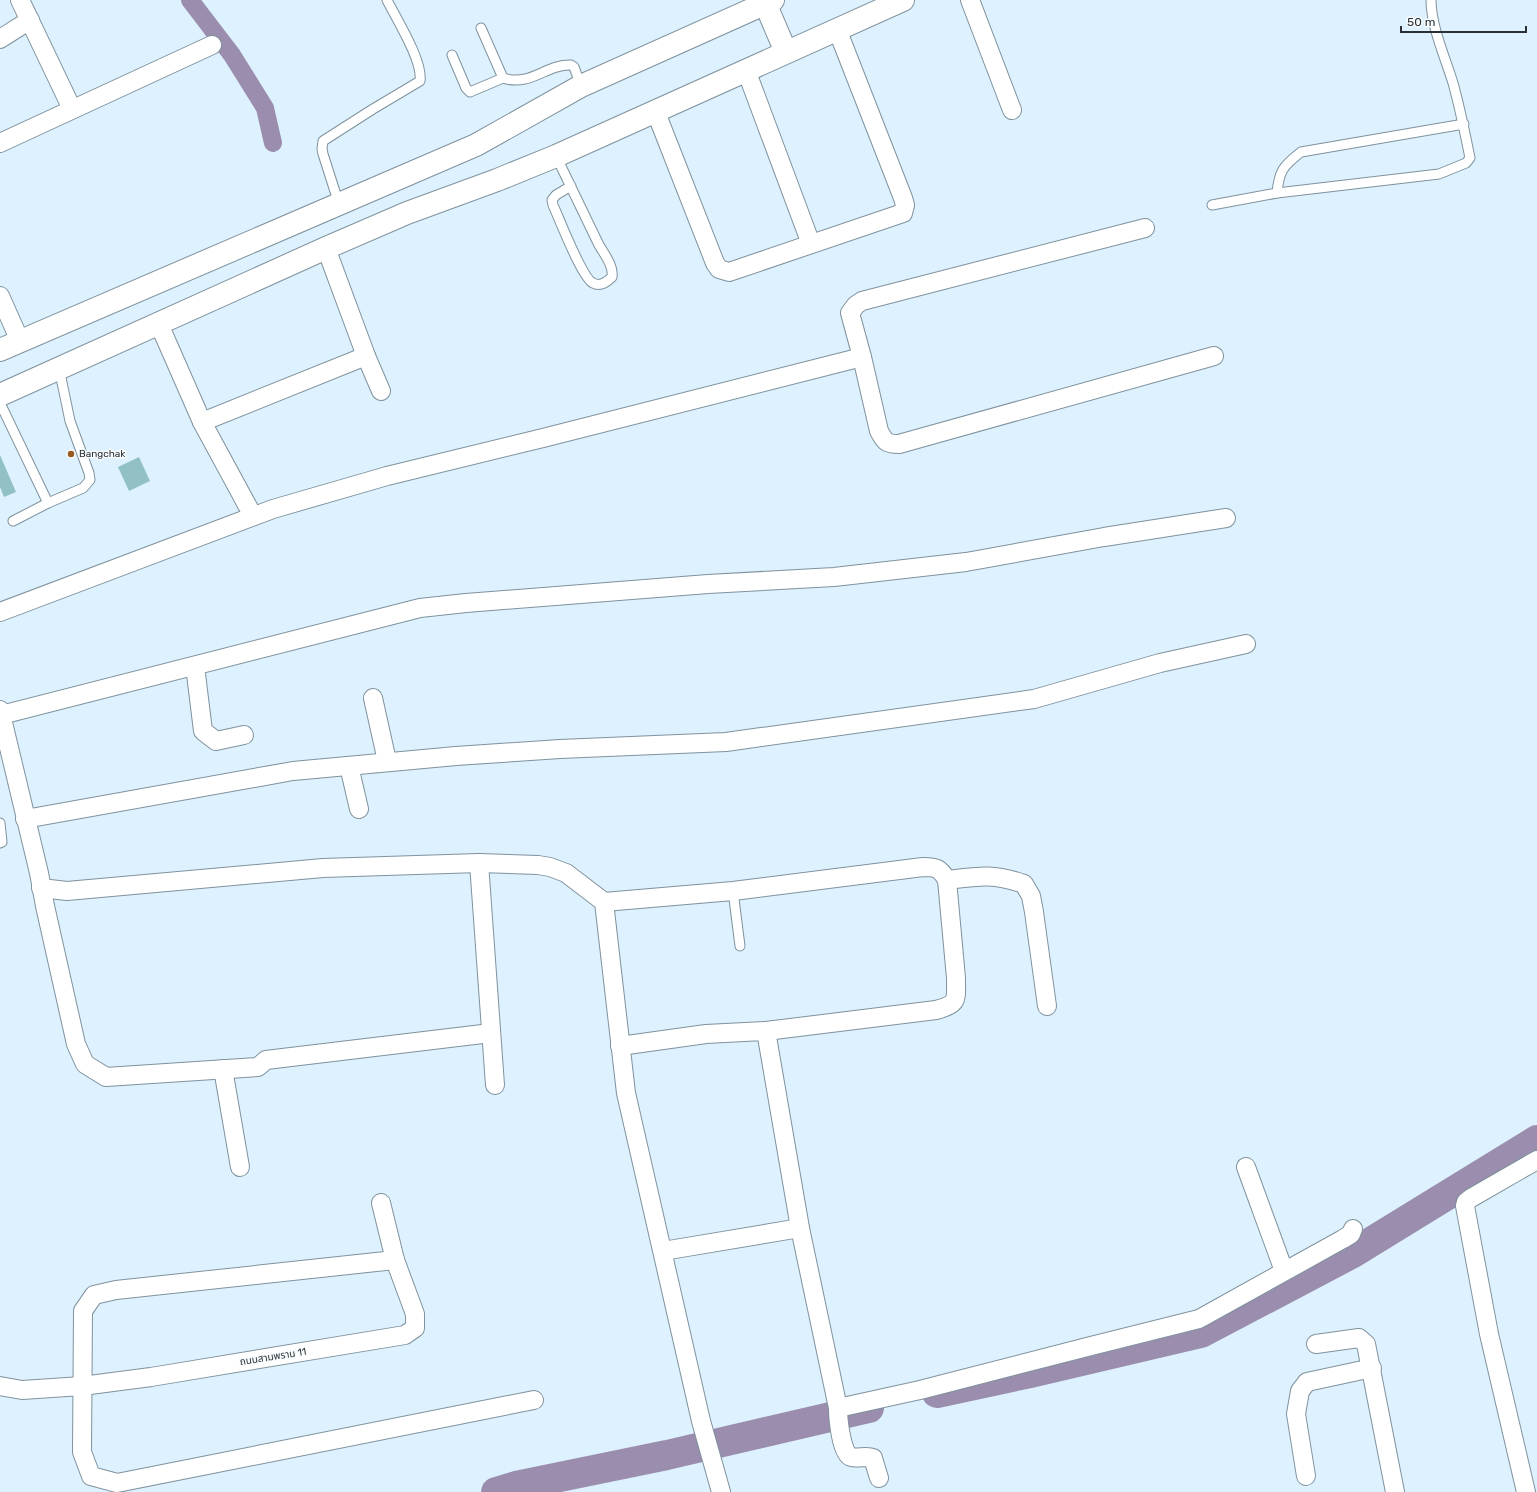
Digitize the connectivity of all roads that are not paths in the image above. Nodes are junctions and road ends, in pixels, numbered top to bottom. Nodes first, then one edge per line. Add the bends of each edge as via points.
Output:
1 (20, 0) edge
2 (387, 0) edge
3 (903, 0) edge
4 (970, 0) edge
5 (1431, 0) edge
6 (769, 2) edge
7 (30, 20) junction
8 (481, 28) dead end
9 (837, 29) junction
10 (0, 39) edge
11 (212, 45) dead end
12 (786, 52) junction
13 (452, 55) dead end
14 (746, 70) junction
15 (503, 78) junction
16 (581, 86) junction
17 (72, 109) junction
18 (655, 110) junction
19 (1012, 110) dead end
20 (1464, 124) junction
21 (0, 143) edge
22 (556, 156) junction
23 (571, 186) junction
24 (1278, 193) junction
25 (339, 204) junction
26 (1212, 205) dead end
27 (1145, 228) dead end
28 (811, 244) junction
29 (326, 248) junction
30 (0, 296) edge
31 (159, 324) junction
32 (20, 341) junction
33 (0, 350) edge
34 (366, 356) junction
35 (1214, 356) dead end
36 (862, 357) junction
37 (60, 368) junction
38 (380, 391) dead end
39 (0, 395) edge
40 (0, 403) edge
41 (202, 422) junction
42 (48, 503) junction
43 (253, 516) junction
44 (1226, 518) dead end
45 (13, 522) dead end
46 (0, 612) edge
47 (1246, 644) dead end
48 (195, 666) junction
49 (373, 698) dead end
50 (1, 713) edge
51 (244, 735) dead end
52 (387, 762) junction
53 (349, 766) junction
54 (359, 809) dead end
55 (25, 819) junction
56 (0, 822) edge
57 (0, 843) edge
58 (479, 863) junction
59 (946, 880) junction
60 (41, 888) junction
61 (733, 891) junction
62 (604, 902) junction
63 (740, 946) dead end
64 (1047, 1006) dead end
65 (766, 1031) junction
66 (491, 1033) junction
67 (620, 1046) junction
68 (223, 1069) junction
69 (495, 1085) dead end
70 (1537, 1160) edge
71 (240, 1167) dead end
72 (1246, 1168) dead end
73 (381, 1203) dead end
74 (800, 1228) junction
75 (1353, 1229) dead end
76 (663, 1251) junction
77 (395, 1260) junction
78 (1284, 1271) junction
79 (1316, 1344) dead end
80 (1372, 1368) junction
81 (0, 1386) edge
82 (82, 1386) junction
83 (534, 1400) dead end
84 (838, 1410) junction
85 (1306, 1476) dead end
86 (880, 1478) dead end
87 (141, 1485) edge
88 (721, 1492) edge
89 (1395, 1492) edge
90 (1526, 1492) edge

1 - 7 street
2 - 25 lane via 418,62 420,81 323,141 323,154
3 - 9 street
4 - 19 street
5 - 20 lane via 1437,34
6 - 12 street
6 - 16 street
7 - 10 street
7 - 17 street
8 - 15 lane
9 - 12 street
9 - 28 street via 903,198 904,209 903,213
11 - 17 street
12 - 14 street
13 - 15 lane via 470,92
14 - 18 street
14 - 28 street
15 - 16 lane via 513,81 527,79 561,66 571,65
16 - 25 street via 476,145
17 - 21 street
18 - 22 street
18 - 28 street via 719,269 729,272
20 - 24 lane via 1301,152 1287,163 1279,178
20 - 24 lane via 1470,158 1466,163 1446,172 1385,182
22 - 23 lane
22 - 29 street via 407,213
23 - 23 lane via 612,267 612,277 604,283 596,284 589,280 553,205 552,200 556,195
24 - 26 lane
25 - 32 street
27 - 36 street via 862,301 850,313
29 - 31 street
29 - 34 street
30 - 32 street
31 - 37 street
31 - 41 street
32 - 33 street
34 - 38 street
34 - 41 street
35 - 36 street via 899,444 885,442 879,431
36 - 43 street via 387,476
37 - 39 street
37 - 42 lane via 70,421 90,480 83,488
40 - 42 lane
41 - 43 street
42 - 45 lane
43 - 46 street
44 - 48 street via 1104,536 966,562 834,577 708,584 420,608
47 - 52 street via 1160,664 1034,699 726,742 560,749
48 - 50 street
48 - 51 street via 203,731 216,741
49 - 52 street
50 - 55 street
52 - 53 street
53 - 54 street
53 - 55 street via 294,770
55 - 60 street
56 - 57 lane
58 - 60 street via 323,868 67,890
58 - 62 street via 550,867 566,873
58 - 66 street
59 - 61 street via 942,872 929,867
59 - 64 street via 984,875 1008,878 1024,884 1031,896
59 - 65 street via 956,978 954,1002 936,1010
60 - 68 street via 76,1044 86,1064 106,1078
61 - 62 street
61 - 63 lane
62 - 67 street
65 - 67 street via 706,1034
65 - 74 street
66 - 68 street via 266,1060 258,1067
66 - 69 street
67 - 76 street via 626,1093
68 - 71 street
70 - 90 street via 1471,1198 1465,1206 1489,1334
72 - 78 street
73 - 77 street, ถนนสามพราน 11
74 - 76 street
74 - 84 street
75 - 78 street via 1344,1239
76 - 88 street via 701,1421
77 - 82 street via 116,1290 94,1296 83,1311
77 - 82 street, ถนนสามพราน 11 via 415,1314 415,1328 405,1335
78 - 84 street via 1199,1320
79 - 80 street via 1360,1338 1366,1344
80 - 85 street via 1307,1382 1300,1392 1296,1414
80 - 89 street
81 - 82 street, ถนนสามพราน 11 via 22,1390
82 - 87 street via 82,1452 92,1476 117,1483
83 - 87 street
84 - 86 street via 845,1451 851,1457 873,1458

